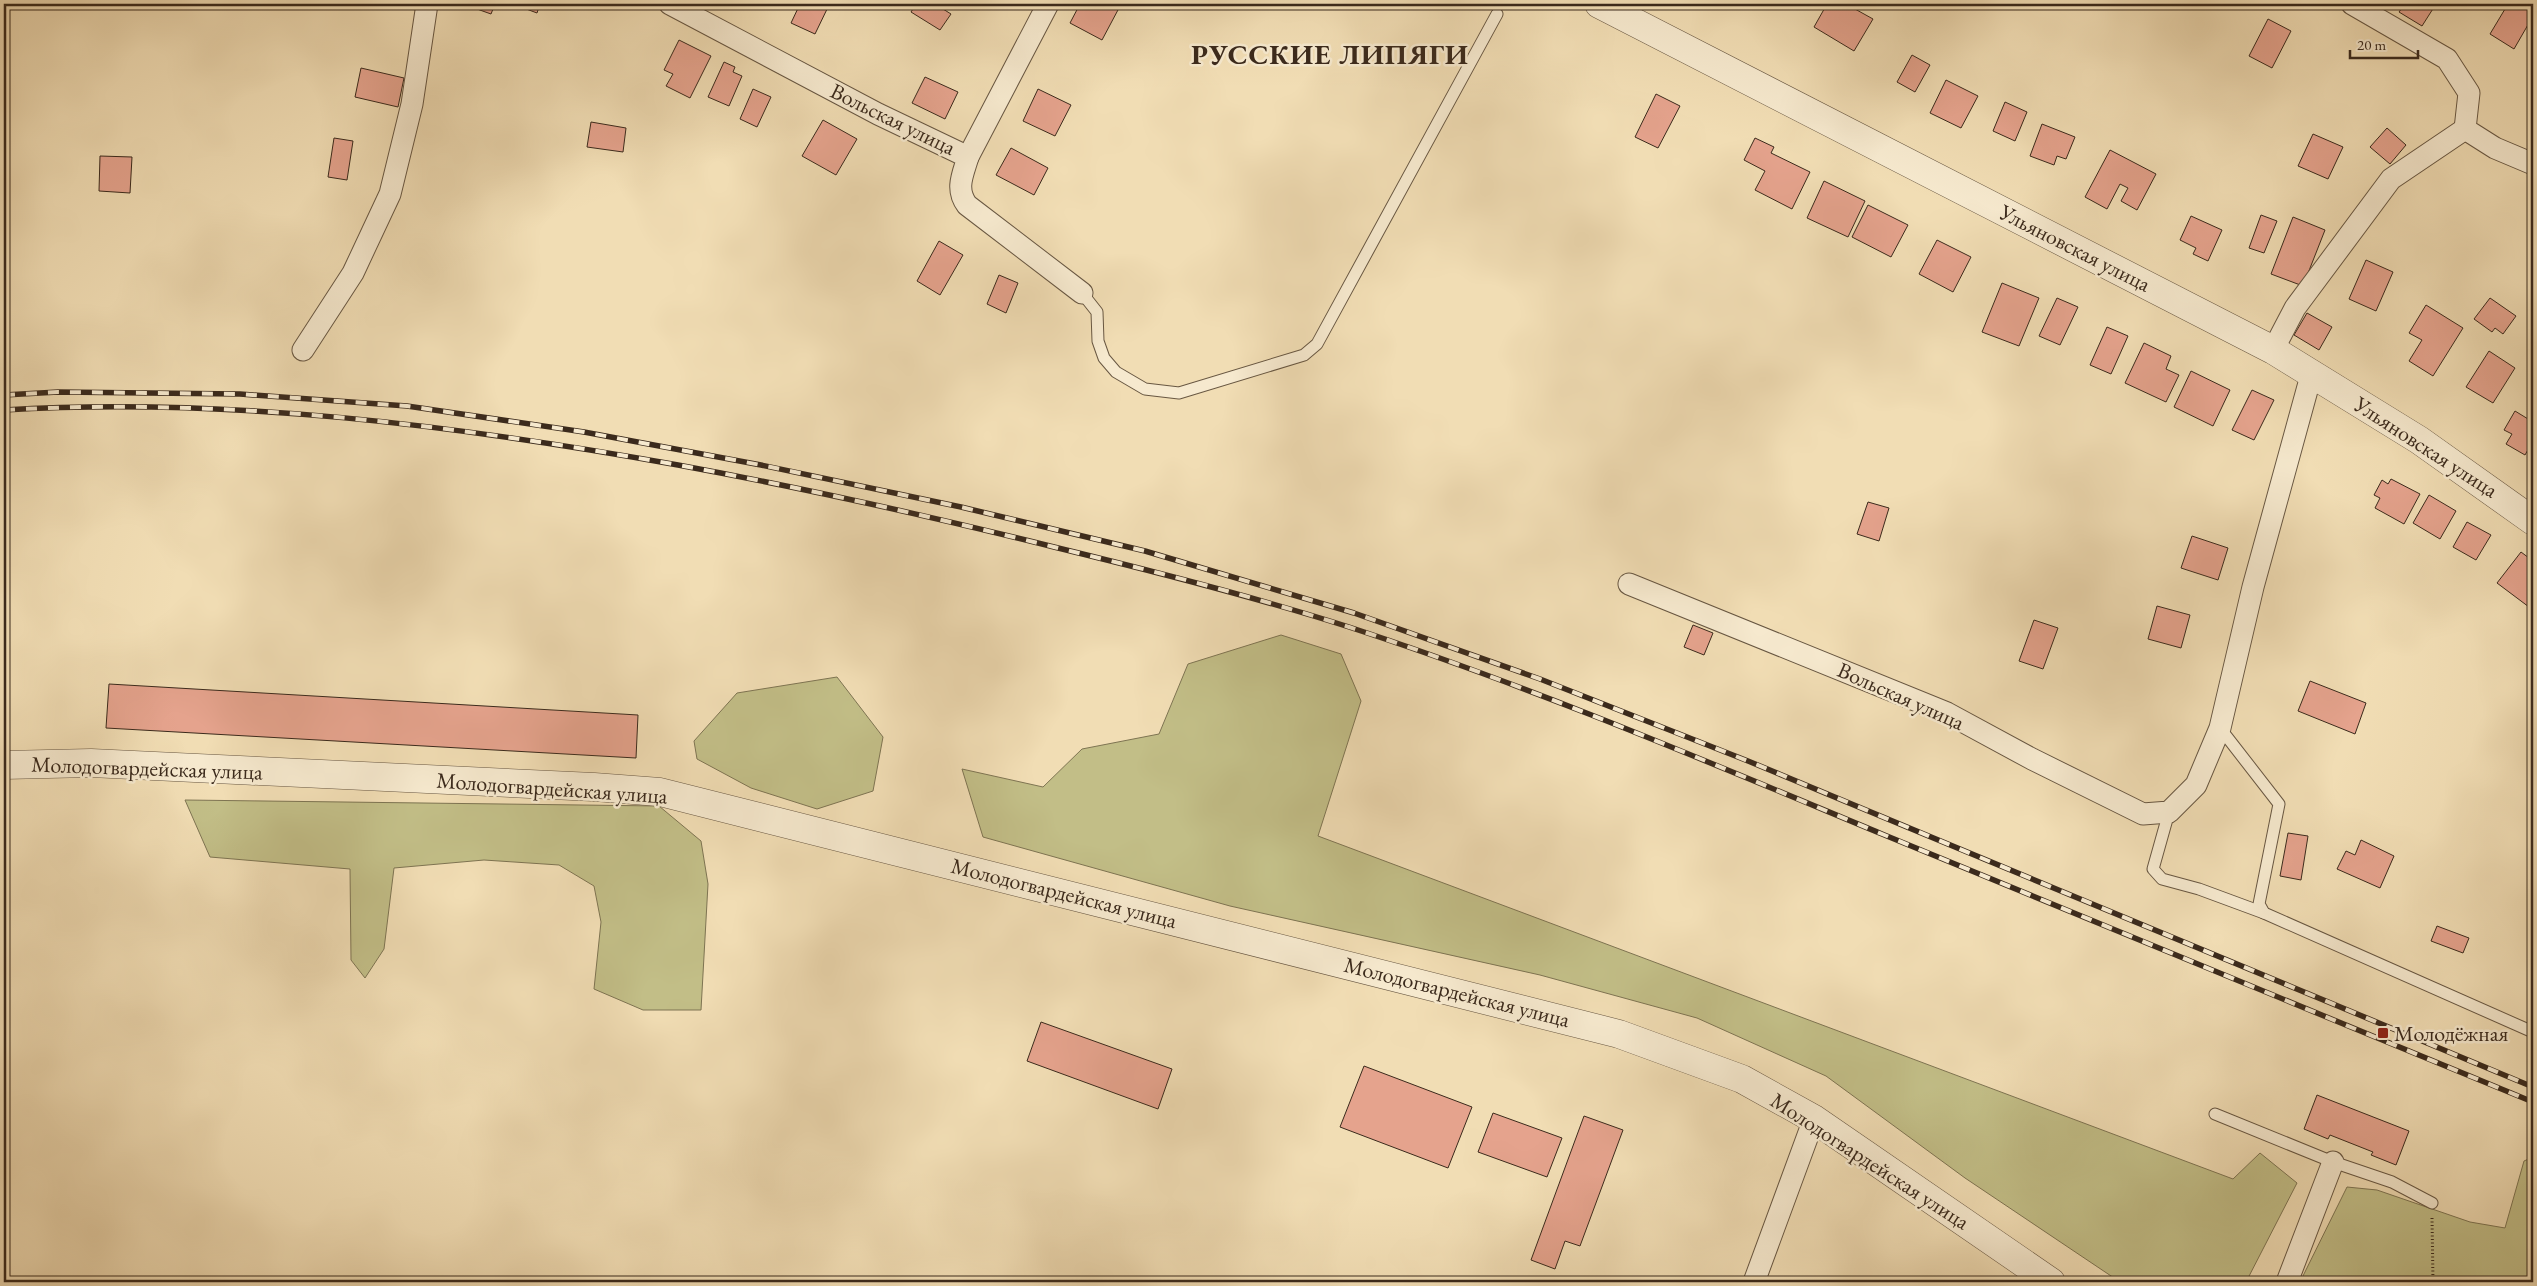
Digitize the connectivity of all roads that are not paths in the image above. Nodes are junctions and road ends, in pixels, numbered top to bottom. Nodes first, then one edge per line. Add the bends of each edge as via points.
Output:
1 (427, 4) edge
2 (670, 4) edge
3 (1048, 4) edge
4 (1599, 4) edge
5 (2352, 4) edge
6 (1498, 14) dead end
7 (2464, 129) junction
8 (968, 157) junction
9 (2533, 164) edge
10 (1082, 293) joint
11 (303, 350) dead end
12 (2273, 350) junction
13 (2312, 372) junction
14 (2533, 521) edge
15 (1629, 584) dead end
16 (2220, 728) junction
17 (4, 765) edge
18 (2169, 812) junction
19 (2264, 913) junction
20 (2533, 1032) edge
21 (2215, 1114) dead end
22 (1814, 1119) junction
23 (2333, 1162) junction
24 (2432, 1203) road end
25 (1754, 1282) edge
26 (2051, 1282) edge
27 (2287, 1282) edge

1 - 11 street via 412,104 390,194 353,273
2 - 8 street, Вольская улица via 878,114
3 - 8 street
4 - 12 street, Ульяновская улица
5 - 7 street via 2446,59 2469,94
6 - 10 lane via 1317,344 1304,355 1178,393 1146,389 1116,372 1104,358 1098,341 1097,312
7 - 9 street via 2495,148
7 - 12 street via 2391,179 2295,308
8 - 10 street, Вольская улица via 960,196
12 - 13 street, Ульяновская улица
13 - 14 street, Ульяновская улица via 2419,440
13 - 16 street via 2253,587
15 - 18 street, Вольская улица via 1947,713 2143,814
16 - 18 street via 2196,785
16 - 19 lane via 2280,804 2258,904
17 - 22 street, Молодогвардейская улица via 101,764 660,792 1619,1034 1742,1079
18 - 19 lane via 2153,869 2157,874 2162,879
19 - 20 lane
21 - 23 lane
22 - 25 street
22 - 26 street, Молодогвардейская улица
23 - 24 lane via 2392,1182
23 - 27 street

